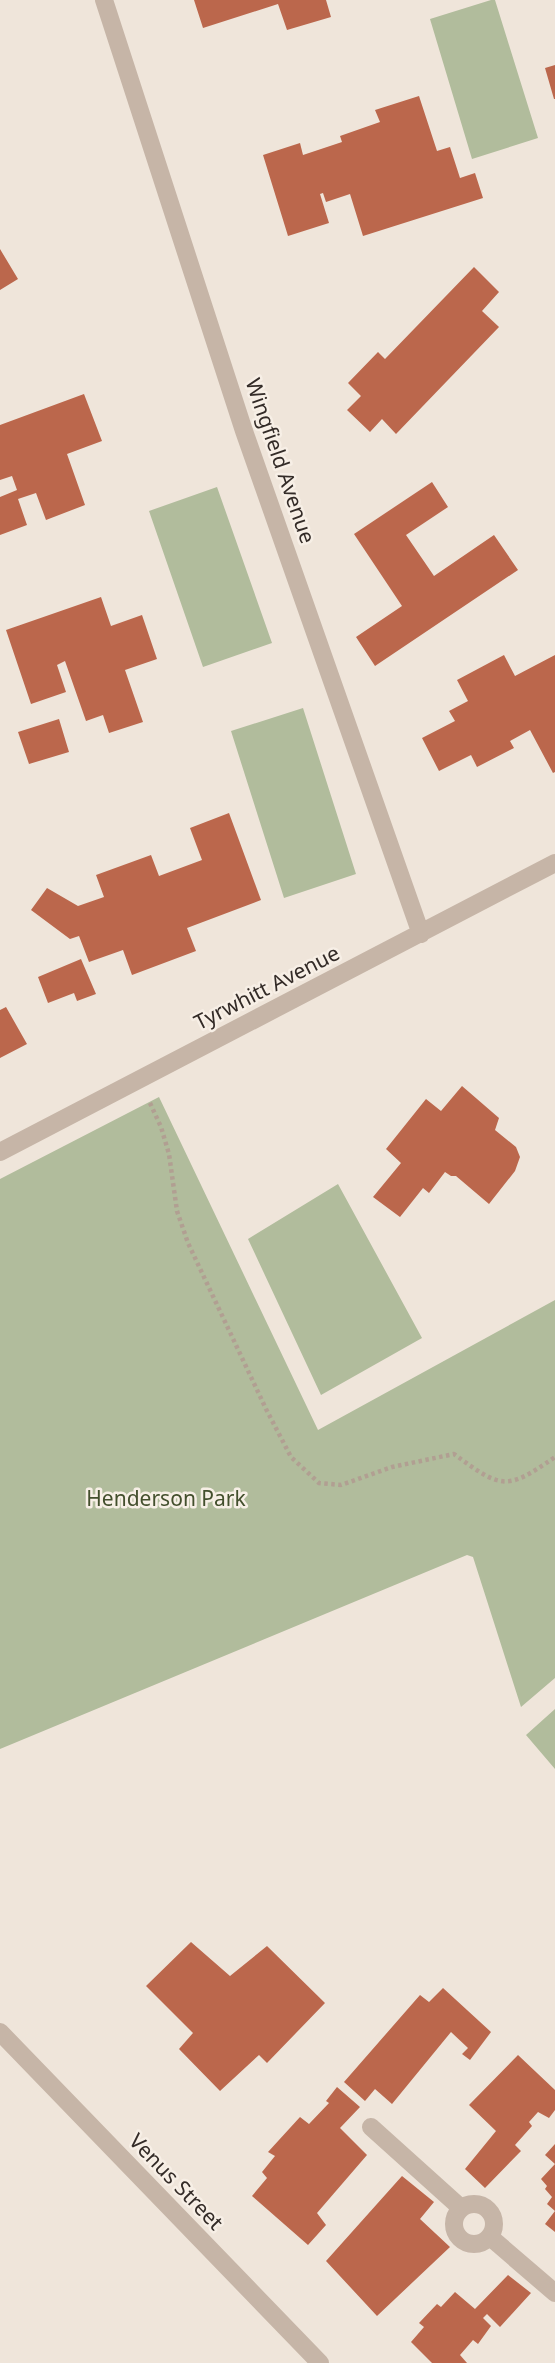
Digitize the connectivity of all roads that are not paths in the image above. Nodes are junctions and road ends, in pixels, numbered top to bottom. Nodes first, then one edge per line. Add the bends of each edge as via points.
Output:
1 (104, 0) edge
2 (555, 863) edge
3 (421, 934) junction
4 (0, 1152) edge
5 (0, 2032) edge
6 (371, 2127) dead end
7 (461, 2208) junction
8 (489, 2237) junction
9 (555, 2293) edge
10 (320, 2363) edge

1 - 3 street, Wingfield Avenue via 244,431
2 - 3 street, Tyrwhitt Avenue
3 - 4 street, Tyrwhitt Avenue
5 - 10 street, Venus Street
6 - 7 street
7 - 8 street via 485,2207 494,2221
7 - 8 street via 453,2222 459,2238 474,2245
8 - 9 street

